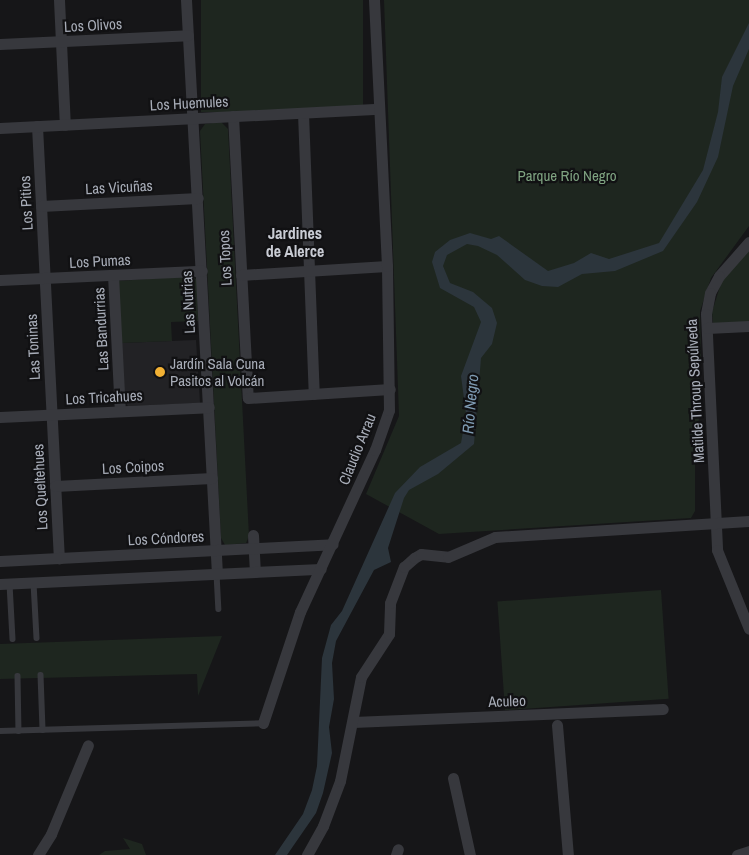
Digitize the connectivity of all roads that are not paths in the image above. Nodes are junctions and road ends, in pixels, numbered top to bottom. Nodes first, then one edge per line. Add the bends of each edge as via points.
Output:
1 (59, 0) edge
2 (186, 0) edge
3 (374, 0) edge
4 (188, 35) junction
5 (61, 42) junction
6 (0, 44) edge
7 (379, 109) junction
8 (303, 112) junction
9 (233, 116) junction
10 (193, 118) junction
11 (65, 125) junction
12 (37, 126) junction
13 (0, 128) edge
14 (198, 198) junction
15 (41, 206) junction
16 (749, 242) edge
17 (387, 266) junction
18 (202, 271) junction
19 (309, 271) junction
20 (241, 274) junction
21 (114, 275) junction
22 (45, 278) junction
23 (0, 280) edge
24 (749, 326) edge
25 (707, 328) junction
26 (390, 389) junction
27 (314, 394) junction
28 (209, 407) junction
29 (120, 411) junction
30 (52, 414) junction
31 (0, 416) edge
32 (212, 478) junction
33 (55, 486) junction
34 (749, 521) edge
35 (716, 523) junction
36 (253, 535) dead end
37 (333, 544) junction
38 (254, 548) junction
39 (216, 550) junction
40 (59, 558) junction
41 (21, 560) junction
42 (0, 562) edge
43 (321, 569) junction
44 (255, 572) junction
45 (218, 574) junction
46 (17, 583) edge
47 (219, 609) dead end
48 (749, 628) edge
49 (37, 638) dead end
50 (13, 639) dead end
51 (41, 675) dead end
52 (18, 676) dead end
53 (663, 709) dead end
54 (353, 722) junction
55 (263, 723) joint
56 (557, 725) dead end
57 (43, 730) junction
58 (0, 731) edge
59 (19, 731) junction
60 (88, 745) dead end
61 (453, 778) dead end
62 (749, 851) edge
63 (38, 855) edge
64 (307, 855) edge
65 (470, 855) edge
66 (568, 855) edge
67 (737, 855) edge

1 - 5 street
2 - 4 street, Las Nutrias
3 - 7 street, Claudio Arrau
4 - 5 street, Los Olivos
4 - 10 street, Las Nutrias
5 - 6 street, Los Olivos
5 - 11 street
7 - 8 street, Los Huemules
7 - 17 street, Claudio Arrau
8 - 9 street, Los Huemules
8 - 19 street
9 - 10 street, Los Huemules
9 - 20 street, Los Topos
10 - 11 street, Los Huemules
10 - 14 street, Las Nutrias
11 - 12 street, Los Huemules
12 - 13 street, Los Huemules
12 - 15 street, Los Pitios
14 - 15 street, Las Vicuñas
14 - 18 street, Las Nutrias
15 - 22 street, Los Pitios
16 - 25 street, Matilde Throup Sepúlveda via 722,271 713,287 707,307
17 - 19 street
17 - 26 street, Claudio Arrau
18 - 21 street, Los Pumas
18 - 28 street, Las Nutrias
19 - 20 street
19 - 27 street
20 - 27 street, Los Topos via 248,398
21 - 22 street, Los Pumas
21 - 29 street, Las Bandurrias
22 - 23 street, Los Pumas
22 - 30 street, Las Toninas
24 - 25 street
25 - 35 street, Matilde Throup Sepúlveda
26 - 27 street
26 - 37 street, Claudio Arrau via 384,430
28 - 29 street, Los Tricahues
28 - 32 street, Las Nutrias
29 - 30 street, Los Tricahues
30 - 31 street, Los Tricahues
30 - 33 street, Los Queltehues
32 - 33 street, Los Coipos
32 - 39 street, Las Nutrias
33 - 40 street, Los Queltehues
34 - 35 street
35 - 48 street, Matilde Throup Sepúlveda via 717,550
35 - 54 street via 495,537 448,558 422,554 404,567 390,603 389,634 361,677
36 - 38 street
37 - 38 street, Los Cóndores
37 - 43 street, Claudio Arrau
38 - 39 street, Los Cóndores
38 - 44 street
39 - 40 street, Los Cóndores
39 - 45 street, Las Nutrias
40 - 41 street, Los Cóndores
41 - 42 street, Los Cóndores
41 - 46 street
43 - 44 street
43 - 55 street, Claudio Arrau via 300,612
44 - 45 street
45 - 46 street
45 - 47 lane
46 - 49 lane
46 - 50 lane
51 - 57 lane
52 - 59 lane
53 - 54 street, Aculeo
54 - 64 street via 340,781 323,826
55 - 57 lane
56 - 66 street
57 - 59 lane
58 - 59 lane
60 - 63 street via 51,834
61 - 65 street
62 - 67 street

